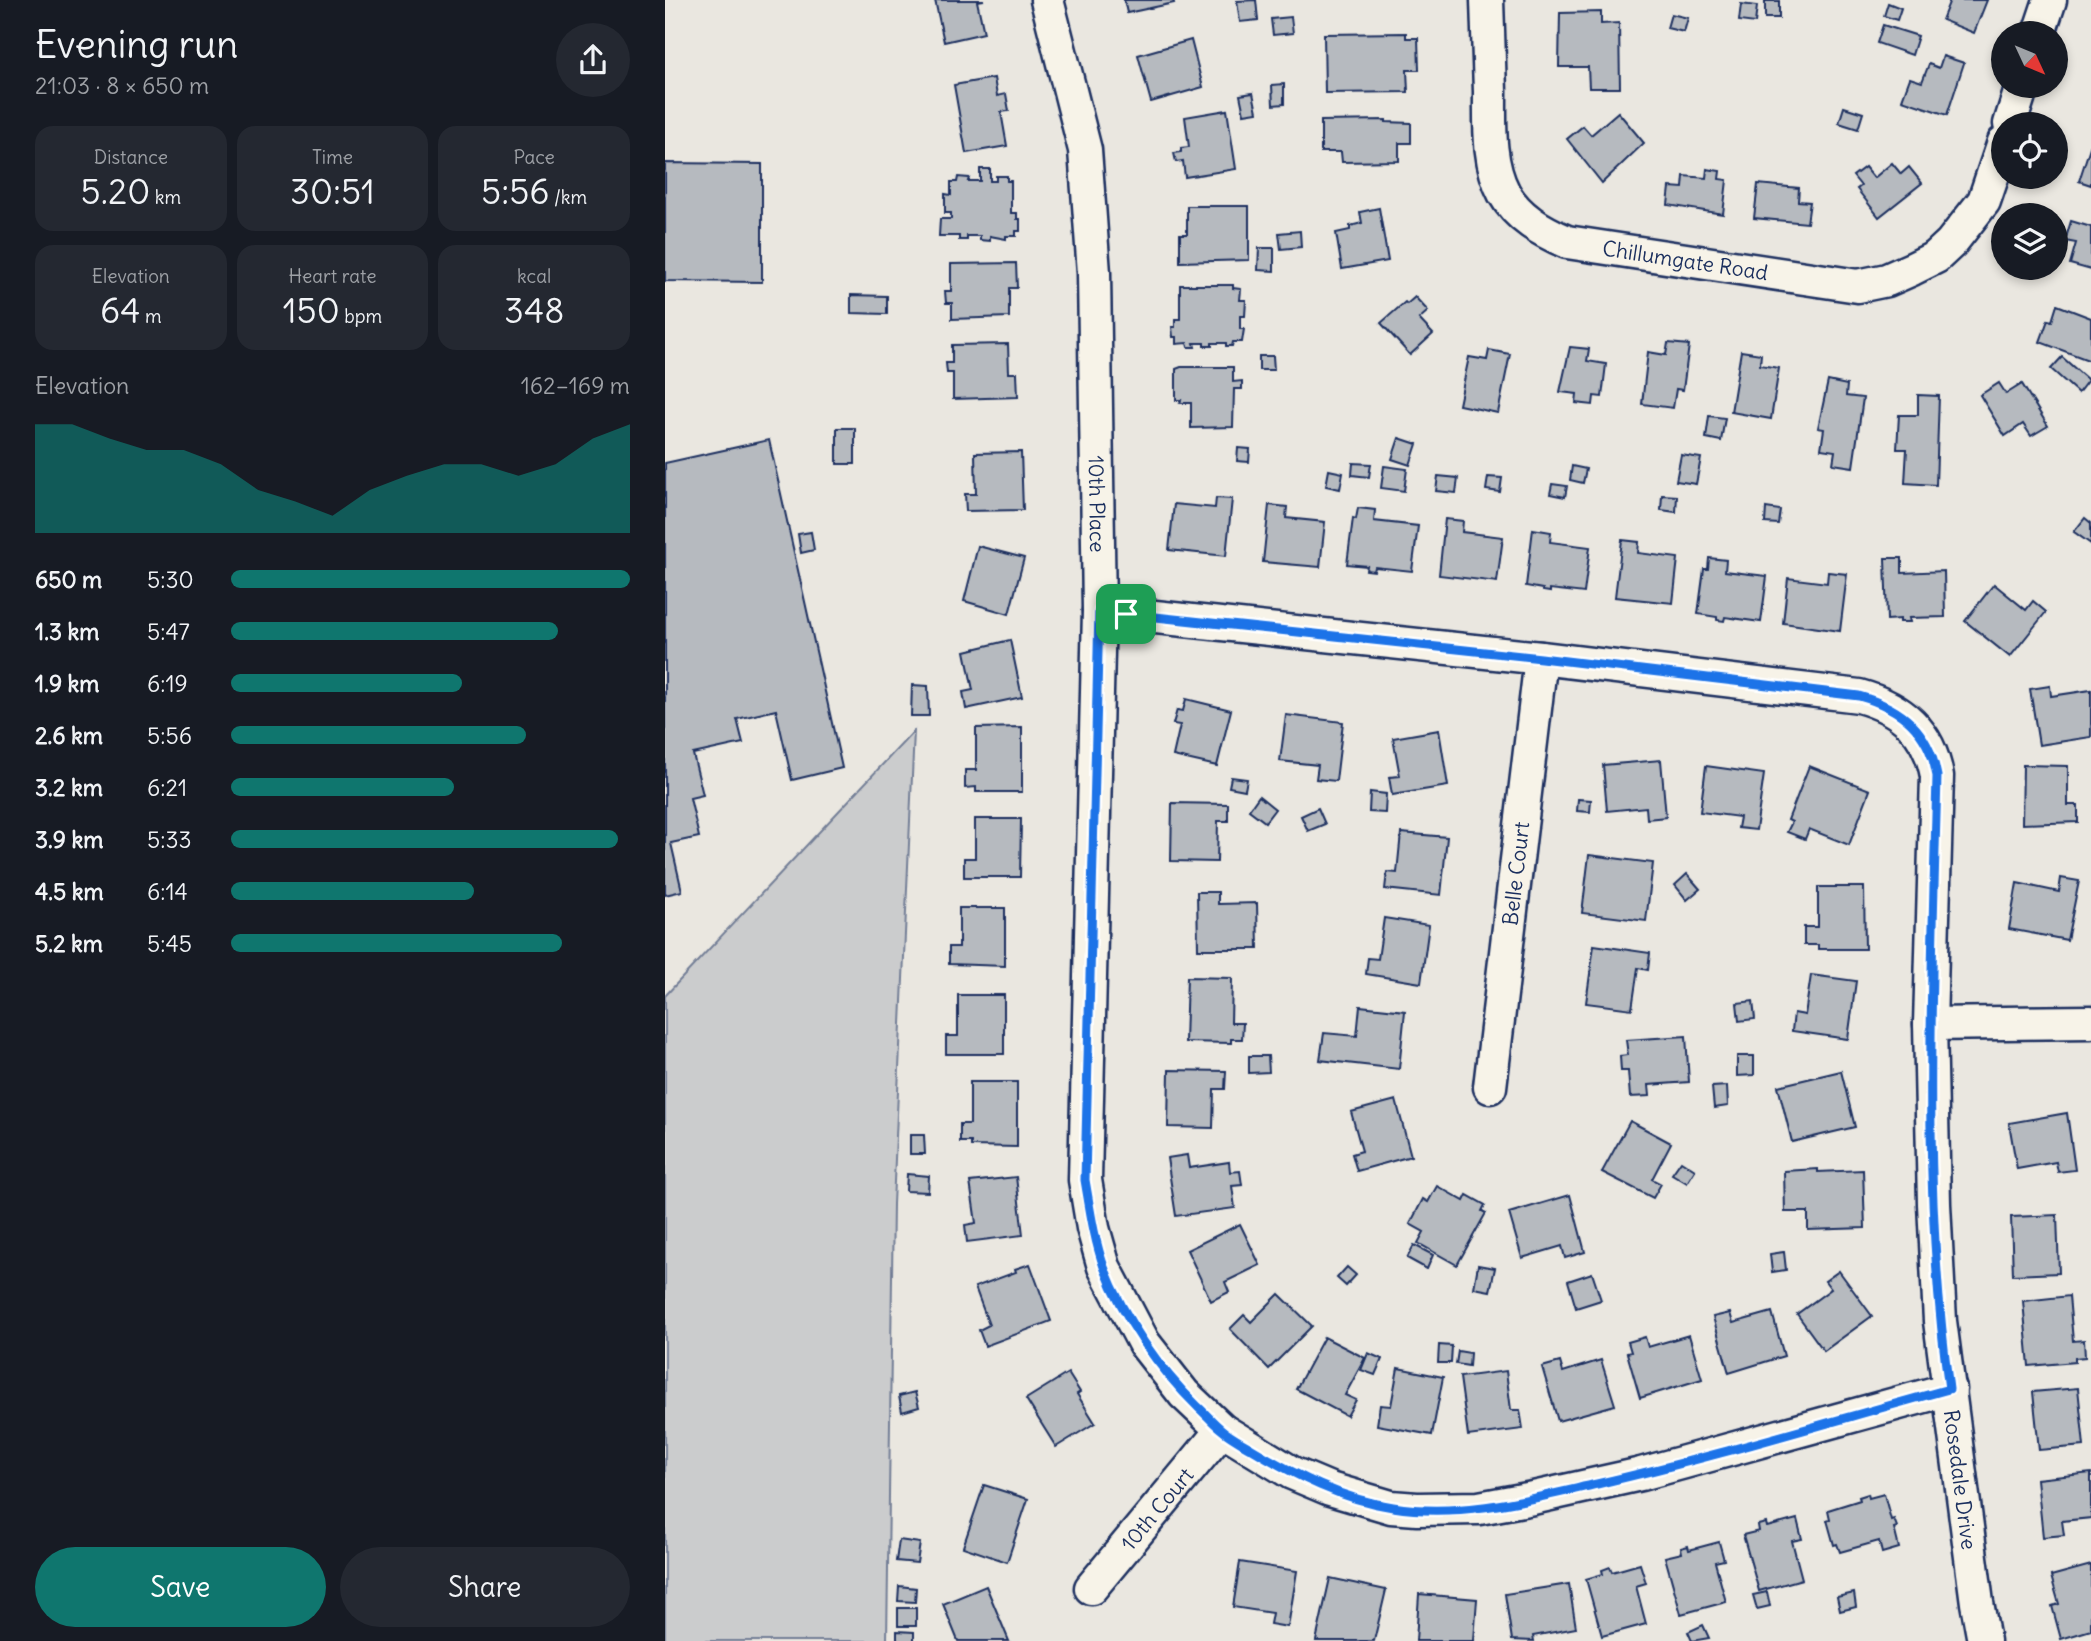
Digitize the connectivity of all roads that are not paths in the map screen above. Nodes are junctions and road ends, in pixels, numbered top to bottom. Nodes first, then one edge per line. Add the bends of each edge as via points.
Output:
1 (1047, 0) edge
2 (1487, 0) edge
3 (2050, 0) edge
4 (2043, 21) edge
5 (1991, 180) edge
6 (1099, 611) junction
7 (1541, 658) junction
8 (2091, 1022) edge
9 (1930, 1024) junction
10 (1490, 1087) dead end
11 (1949, 1389) junction
12 (1222, 1430) junction
13 (1091, 1588) dead end
14 (1984, 1641) edge

1 - 6 street, 10th Place via 1085,150 1091,207
2 - 5 street, Chillumgate Road via 1491,142 1496,169 1504,193 1522,216 1540,231 1567,242 1858,286 1887,280 1936,257 1968,224
3 - 4 street
6 - 7 street, Rosedale Drive
6 - 12 street, 10th Place via 1085,1180 1104,1268 1123,1305 1144,1343 1184,1394
7 - 9 street, Rosedale Drive via 1859,696 1895,710 1913,724 1924,738 1937,776
7 - 10 street, Belle Court
8 - 9 street
9 - 11 street, Rosedale Drive via 1939,1295
11 - 12 street, 10th Place via 1641,1474 1479,1508 1417,1510 1372,1502 1292,1473
11 - 14 street, Rosedale Drive
12 - 13 street, 10th Court

